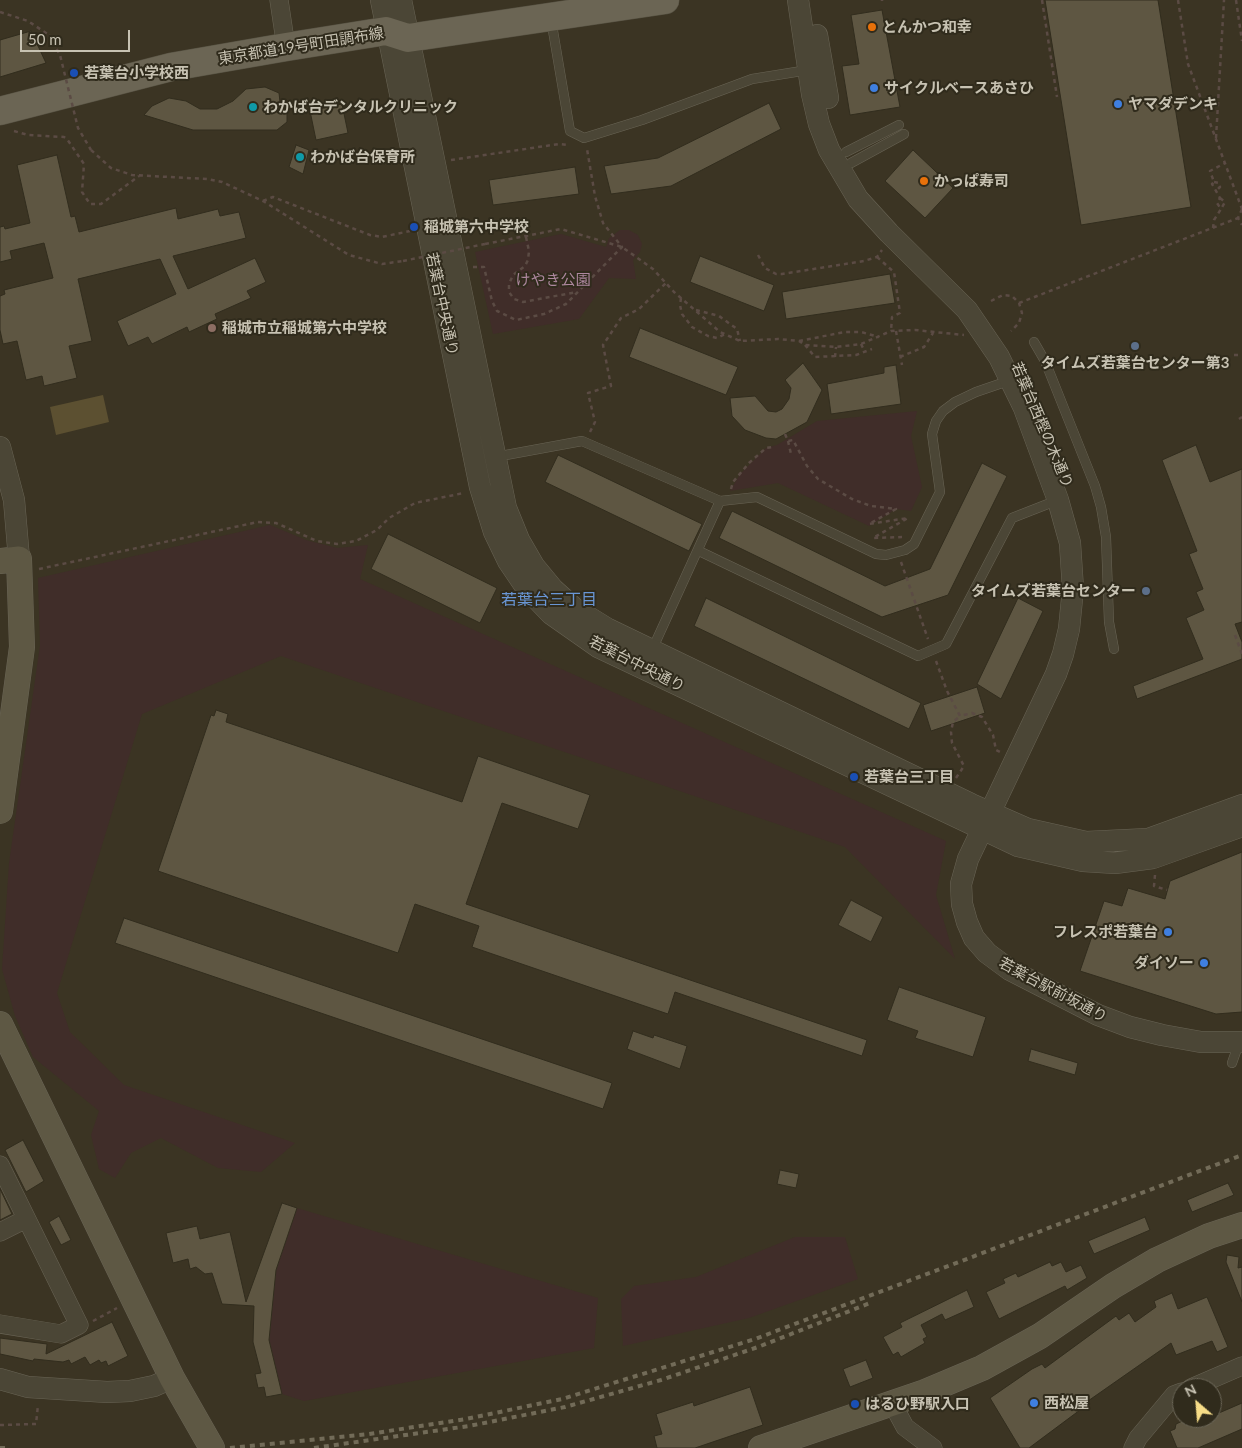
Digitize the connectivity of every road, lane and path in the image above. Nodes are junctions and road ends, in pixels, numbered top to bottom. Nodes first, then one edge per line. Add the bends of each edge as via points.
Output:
1 (279, 0) edge
2 (381, 0) edge
3 (665, 0) edge
4 (798, 0) edge
5 (812, 0) edge
6 (1042, 0) edge
7 (1178, 0) edge
8 (1224, 0) edge
9 (1236, 0) edge
10 (552, 8) edge
11 (0, 12) edge
12 (400, 23) edge
13 (1242, 41) edge
14 (286, 47) junction
15 (808, 70) junction
16 (1057, 97) dead end
17 (7, 121) edge
18 (899, 125) dead end
19 (904, 134) dead end
20 (1216, 139) junction
21 (570, 145) dead end
22 (579, 147) dead end
23 (849, 158) junction
24 (447, 161) dead end
25 (1225, 163) junction
26 (141, 176) junction
27 (1220, 198) junction
28 (263, 200) junction
29 (1221, 209) junction
30 (1242, 209) edge
31 (1238, 218) junction
32 (1242, 225) edge
33 (1213, 228) junction
34 (411, 231) dead end
35 (526, 237) junction
36 (622, 247) junction
37 (884, 248) dead end
38 (758, 255) dead end
39 (877, 257) junction
40 (470, 267) dead end
41 (666, 283) junction
42 (578, 292) junction
43 (681, 298) junction
44 (991, 301) dead end
45 (1019, 303) junction
46 (694, 310) junction
47 (891, 331) junction
48 (896, 331) junction
49 (1011, 331) dead end
50 (933, 333) junction
51 (725, 334) junction
52 (970, 334) dead end
53 (880, 337) junction
54 (740, 341) junction
55 (799, 341) junction
56 (1034, 342) dead end
57 (861, 344) junction
58 (805, 345) junction
59 (836, 347) junction
60 (872, 349) dead end
61 (865, 352) junction
62 (1234, 355) dead end
63 (1242, 355) edge
64 (835, 356) junction
65 (900, 357) junction
66 (902, 365) dead end
67 (1012, 380) junction
68 (785, 434) dead end
69 (588, 436) dead end
70 (788, 442) junction
71 (0, 446) edge
72 (772, 447) dead end
73 (791, 454) dead end
74 (495, 457) junction
75 (730, 491) dead end
76 (467, 492) dead end
77 (1058, 500) junction
78 (720, 501) junction
79 (906, 537) dead end
80 (699, 551) junction
81 (901, 562) dead end
82 (19, 563) edge
83 (1234, 635) dead end
84 (1114, 649) dead end
85 (652, 650) junction
86 (933, 650) junction
87 (1242, 654) edge
88 (960, 716) junction
89 (1006, 754) dead end
90 (956, 778) dead end
91 (1242, 805) edge
92 (0, 811) edge
93 (991, 824) junction
94 (1242, 826) edge
95 (1155, 871) dead end
96 (1167, 890) dead end
97 (0, 1024) edge
98 (1241, 1038) edge
99 (1232, 1063) dead end
100 (0, 1165) edge
101 (26, 1219) junction
102 (1242, 1224) edge
103 (0, 1232) edge
104 (121, 1307) dead end
105 (0, 1324) edge
106 (79, 1325) junction
107 (1242, 1366) edge
108 (172, 1378) junction
109 (1214, 1378) edge
110 (0, 1379) edge
111 (39, 1388) junction
112 (1172, 1397) edge
113 (892, 1403) junction
114 (0, 1424) edge
115 (212, 1448) edge
116 (761, 1448) edge
117 (933, 1448) edge
118 (1133, 1448) edge

1 - 14 street
2 - 12 street
3 - 10 main road, 東京都道19号町田調布線
4 - 15 street, 若葉台西樫の木通り
5 - 23 street, 若葉台西樫の木通り via 831,115
6 - 16 path
7 - 20 path via 1188,64
8 - 20 path
9 - 13 path
10 - 12 main road, 東京都道19号町田調布線
10 - 15 lane via 570,131 584,138 752,79
11 - 26 path, bridge via 28,21 49,35 60,56 78,128 91,150 111,168
12 - 14 main road, 東京都道19号町田調布線
12 - 74 street, 若葉台中央通り
12 - 93 street, 若葉台中央通り via 480,487 501,548 527,589 551,614 598,647
14 - 17 main road, 東京都道19号町田調布線 via 171,67
15 - 67 street, 若葉台西樫の木通り via 819,124 843,176 858,199 968,310
17 - 26 path via 28,135 67,139 84,164 82,192 90,204 101,204
18 - 23 lane
19 - 23 lane
20 - 25 path
21 - 24 path
22 - 36 path via 588,149 603,223
23 - 93 street, 若葉台西樫の木通り via 878,202 978,302 1011,351 1041,416 1083,534 1085,588 1076,655 1069,680
25 - 27 path via 1210,171 1214,190
25 - 30 path
26 - 28 path via 207,179
27 - 29 path via 1217,203
27 - 29 path via 1225,202
28 - 34 path via 273,197 370,235 382,237
28 - 35 path, bridge via 349,255 382,264
29 - 33 path
30 - 31 path
31 - 32 path
31 - 33 path
33 - 45 path
35 - 36 path via 560,229
35 - 42 path via 528,260 508,284 514,299 523,302
36 - 41 path via 653,269
36 - 42 path
37 - 39 path
38 - 39 path via 765,268 776,274
39 - 47 path via 894,272 900,313 892,317
40 - 42 path via 484,267 497,311 516,320 544,314 566,304
41 - 43 path
41 - 69 path via 639,309 621,318 603,345 611,386 588,393 595,422
43 - 46 path
43 - 51 path via 682,314 692,327 717,338
44 - 45 path via 1003,295 1012,296
45 - 49 path via 1022,313 1019,323
46 - 51 path
46 - 54 path via 719,316 737,329
47 - 48 path
47 - 53 path
48 - 50 path
48 - 65 path
50 - 52 path
50 - 65 path via 924,346
51 - 54 path
53 - 55 path via 845,332
53 - 57 path
54 - 55 path
55 - 58 path
56 - 84 lane via 1046,363 1097,493 1106,537 1109,622
57 - 59 path
57 - 61 path
58 - 59 path
58 - 64 path via 815,357
59 - 64 path
60 - 61 path
61 - 64 path
62 - 63 path
65 - 66 path
67 - 77 street, 若葉台西樫の木通り
67 - 78 lane via 955,402 943,411 936,422 932,444 940,492 914,544 905,550 876,554 757,497
68 - 70 path
70 - 73 path
70 - 79 path via 793,440 807,466 833,489 871,506 896,509 870,524 908,518 873,538
71 - 82 street via 14,500
72 - 75 path via 766,448 749,463 733,482
74 - 78 lane via 582,441
74 - 85 street, 若葉台中央通り via 506,508 518,540 539,572 574,608
76 - 82 path via 416,503 356,541 337,544 316,541 276,523 258,522
77 - 86 lane via 1012,518 946,644
77 - 93 street, 若葉台西樫の木通り via 1070,543 1072,565 1069,629 1056,674
78 - 80 lane
80 - 85 lane
80 - 86 lane via 918,656
81 - 86 path
82 - 92 main road via 22,647
83 - 87 path
85 - 93 street, 若葉台中央通り
86 - 88 path
88 - 89 path via 972,713 982,717 993,735 996,750
88 - 90 path via 953,722 952,743 964,766
91 - 93 street, 若葉台中央通り via 1148,839 1113,842 1086,842
93 - 94 street, 若葉台中央通り via 1018,846 1083,862 1153,858
93 - 98 street, 若葉台駅前坂通り via 976,886 976,902 987,931 998,944 1105,1003 1135,1014
95 - 96 path via 1154,886
97 - 108 main road
98 - 99 lane
100 - 101 street
101 - 103 street
101 - 106 street
102 - 113 main road via 1157,1260 1040,1336 982,1368
104 - 106 path
105 - 106 street via 61,1334
107 - 109 street
108 - 111 street via 130,1391
108 - 115 main road
110 - 111 street
111 - 114 path via 36,1424
112 - 118 street
113 - 116 main road
113 - 117 street via 904,1427

